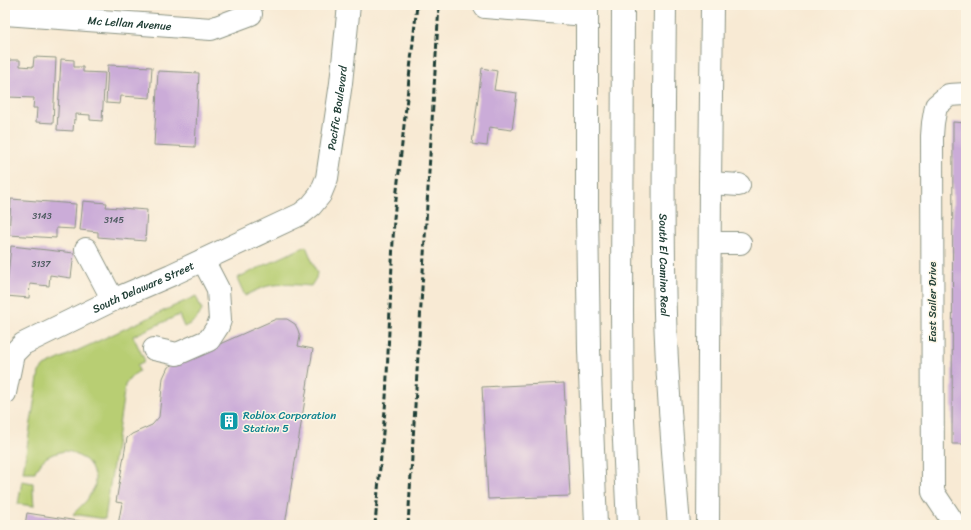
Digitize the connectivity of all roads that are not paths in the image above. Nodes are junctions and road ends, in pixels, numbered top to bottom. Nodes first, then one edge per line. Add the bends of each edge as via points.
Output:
1 (349, 5) edge
2 (623, 5) edge
3 (665, 5) edge
4 (712, 5) edge
5 (485, 7) dead end
6 (587, 10) edge
7 (5, 14) edge
8 (251, 14) dead end
9 (966, 94) edge
10 (710, 183) junction
11 (739, 185) dead end
12 (311, 206) joint
13 (710, 243) junction
14 (740, 243) dead end
15 (86, 249) dead end
16 (203, 260) junction
17 (113, 300) junction
18 (154, 349) dead end
19 (9, 354) edge
20 (5, 393) edge
21 (596, 525) edge
22 (628, 525) edge
23 (679, 525) edge
24 (708, 525) edge
25 (955, 525) edge

1 - 12 main road, Pacific Boulevard via 327,178 320,196
2 - 22 main road via 622,320
3 - 23 main road, South El Camino Real via 666,366
4 - 10 main road
5 - 6 main road
6 - 21 main road via 589,342
7 - 8 main road, Mc Lellan Avenue via 211,29
9 - 25 main road, East Sailer Drive via 949,95 936,106 933,123 927,136 926,401 933,492
10 - 11 main road
10 - 13 main road
12 - 16 main road, South Delaware Street via 301,214
13 - 14 main road
13 - 24 main road
15 - 17 main road
16 - 17 main road, South Delaware Street
16 - 18 main road via 218,289 218,326 209,340 176,354
17 - 19 main road, South Delaware Street via 23,344
19 - 20 main road, South Delaware Street

